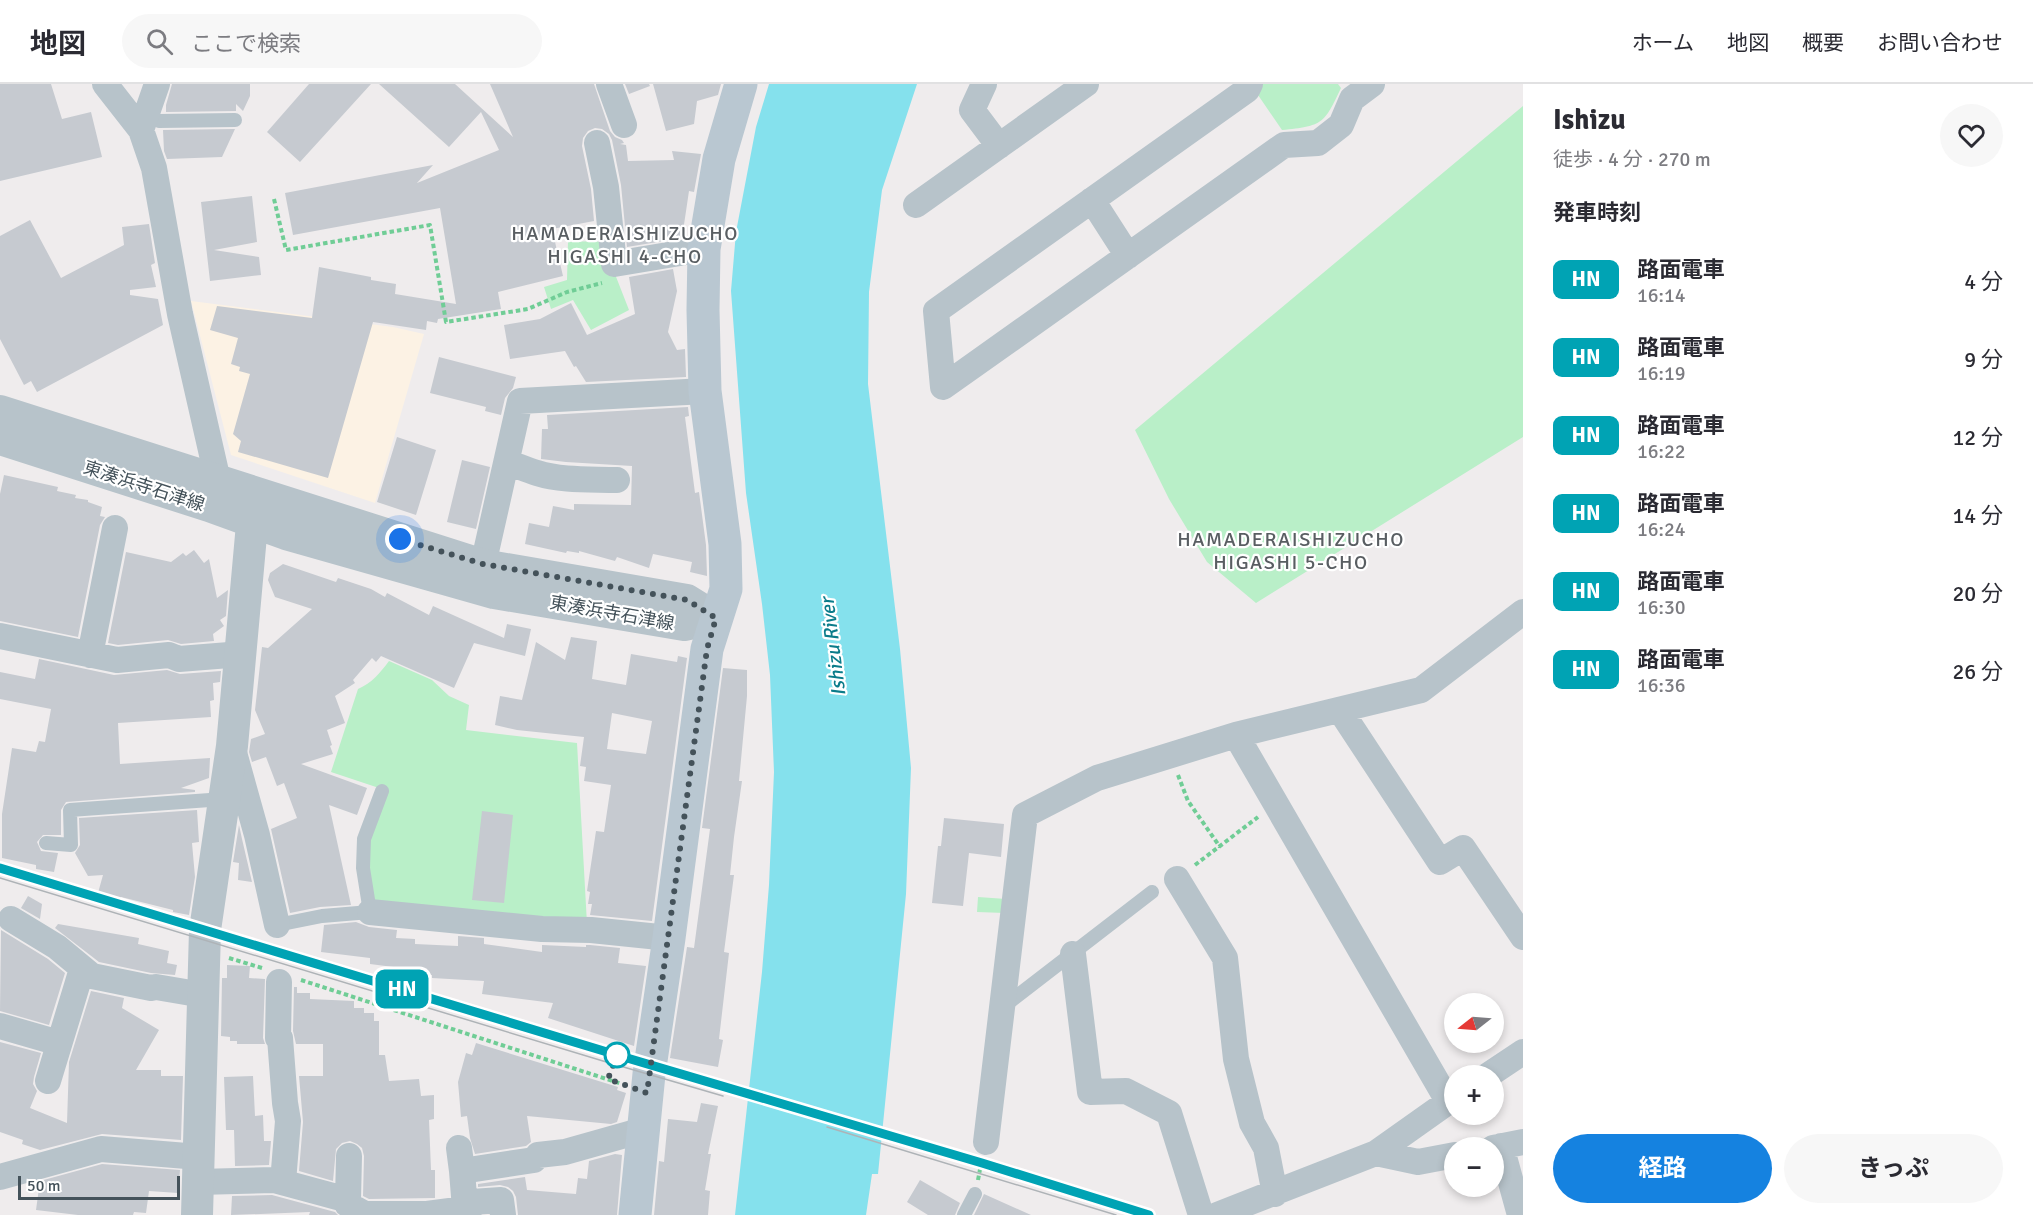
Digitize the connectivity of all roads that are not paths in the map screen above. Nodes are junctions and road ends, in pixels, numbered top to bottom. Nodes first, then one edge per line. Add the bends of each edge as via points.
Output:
1 (105, 84) edge
2 (157, 84) edge
3 (609, 84) edge
4 (741, 84) edge
5 (984, 84) edge
6 (1086, 84) edge
7 (1250, 84) edge
8 (1372, 84) edge
9 (235, 120) dead end
10 (144, 122) junction
11 (624, 125) dead end
12 (597, 142) dead end
13 (999, 146) junction
14 (1092, 200) junction
15 (916, 205) dead end
16 (704, 249) junction
17 (1128, 255) junction
18 (705, 391) junction
19 (2, 425) edge
20 (506, 463) junction
21 (216, 480) junction
22 (617, 480) dead end
23 (255, 492) junction
24 (240, 518) junction
25 (115, 528) dead end
26 (483, 564) junction
27 (1523, 612) edge
28 (716, 618) junction
29 (0, 636) edge
30 (242, 654) junction
31 (90, 655) junction
32 (1340, 710) junction
33 (1236, 735) junction
34 (232, 746) junction
35 (382, 790) dead end
36 (224, 800) junction
37 (46, 843) dead end
38 (1177, 879) road end
39 (1152, 892) dead end
40 (370, 912) junction
41 (11, 919) dead end
42 (277, 925) joint
43 (1523, 937) edge
44 (669, 938) junction
45 (1073, 954) junction
46 (82, 969) junction
47 (279, 982) dead end
48 (203, 995) junction
49 (1001, 1008) junction
50 (0, 1026) edge
51 (59, 1044) junction
52 (1523, 1052) edge
53 (1504, 1065) edge
54 (48, 1081) dead end
55 (1444, 1087) edge
56 (1444, 1104) edge
57 (643, 1130) junction
58 (1506, 1145) edge
59 (984, 1153) road end
60 (1376, 1153) junction
61 (349, 1156) dead end
62 (1444, 1157) edge
63 (198, 1169) junction
64 (1, 1181) edge
65 (283, 1182) junction
66 (976, 1188) road end
67 (1275, 1194) junction
68 (465, 1207) junction
69 (360, 1210) edge
70 (197, 1215) edge
71 (503, 1215) edge
72 (635, 1215) edge
73 (964, 1215) edge
74 (1201, 1215) edge
75 (1217, 1215) edge
76 (1520, 1215) edge

1 - 10 street
2 - 10 street
3 - 11 street
4 - 16 main road via 719,159
5 - 13 street via 972,110
6 - 13 street
7 - 14 street via 1247,90
8 - 17 street via 1352,99 1341,125 1318,143 1284,145
9 - 10 lane
10 - 21 street
12 - 16 street via 614,264
13 - 15 street
14 - 17 street
14 - 17 street via 936,311 943,387
16 - 18 main road
18 - 20 street via 520,401
18 - 28 main road via 727,575
19 - 21 street, 東湊浜寺石津線
19 - 24 street, 東湊浜寺石津線
20 - 22 street via 557,477
20 - 26 street
21 - 23 street, 東湊浜寺石津線
21 - 24 street
23 - 24 street
23 - 26 street, 東湊浜寺石津線
24 - 28 street, 東湊浜寺石津線 via 494,593 684,625
24 - 30 street
25 - 31 street
26 - 28 street, 東湊浜寺石津線 via 687,600
27 - 32 street via 1421,690
28 - 44 main road via 707,649
29 - 31 street
30 - 31 street via 117,660
30 - 34 street
32 - 33 street
32 - 43 street via 1440,862 1463,848
33 - 49 street via 1097,778 1025,815
33 - 55 street
34 - 36 street
34 - 42 street
35 - 40 lane via 364,838 363,868
36 - 37 lane via 70,810 71,845
36 - 48 street via 205,930
38 - 67 street via 1225,958 1236,1059 1252,1123 1266,1148
39 - 45 lane
40 - 42 lane
40 - 44 street
41 - 46 street via 57,947
44 - 57 main road
45 - 49 lane
45 - 74 street via 1090,1092 1126,1091 1168,1113
46 - 48 street via 92,976
46 - 51 street
47 - 65 street via 278,1038 288,1121
48 - 63 street
49 - 59 street
50 - 51 street
51 - 54 street
52 - 53 street
56 - 60 street
57 - 68 street via 565,1152 538,1155 534,1160 461,1160
57 - 72 main road
58 - 76 street
60 - 62 street via 1418,1162
60 - 67 street
61 - 69 street
63 - 64 street via 101,1149
63 - 65 street
63 - 70 street
65 - 69 street
66 - 73 lane
67 - 75 street
68 - 69 street via 427,1214
68 - 71 street via 472,1206 472,1202 501,1200

